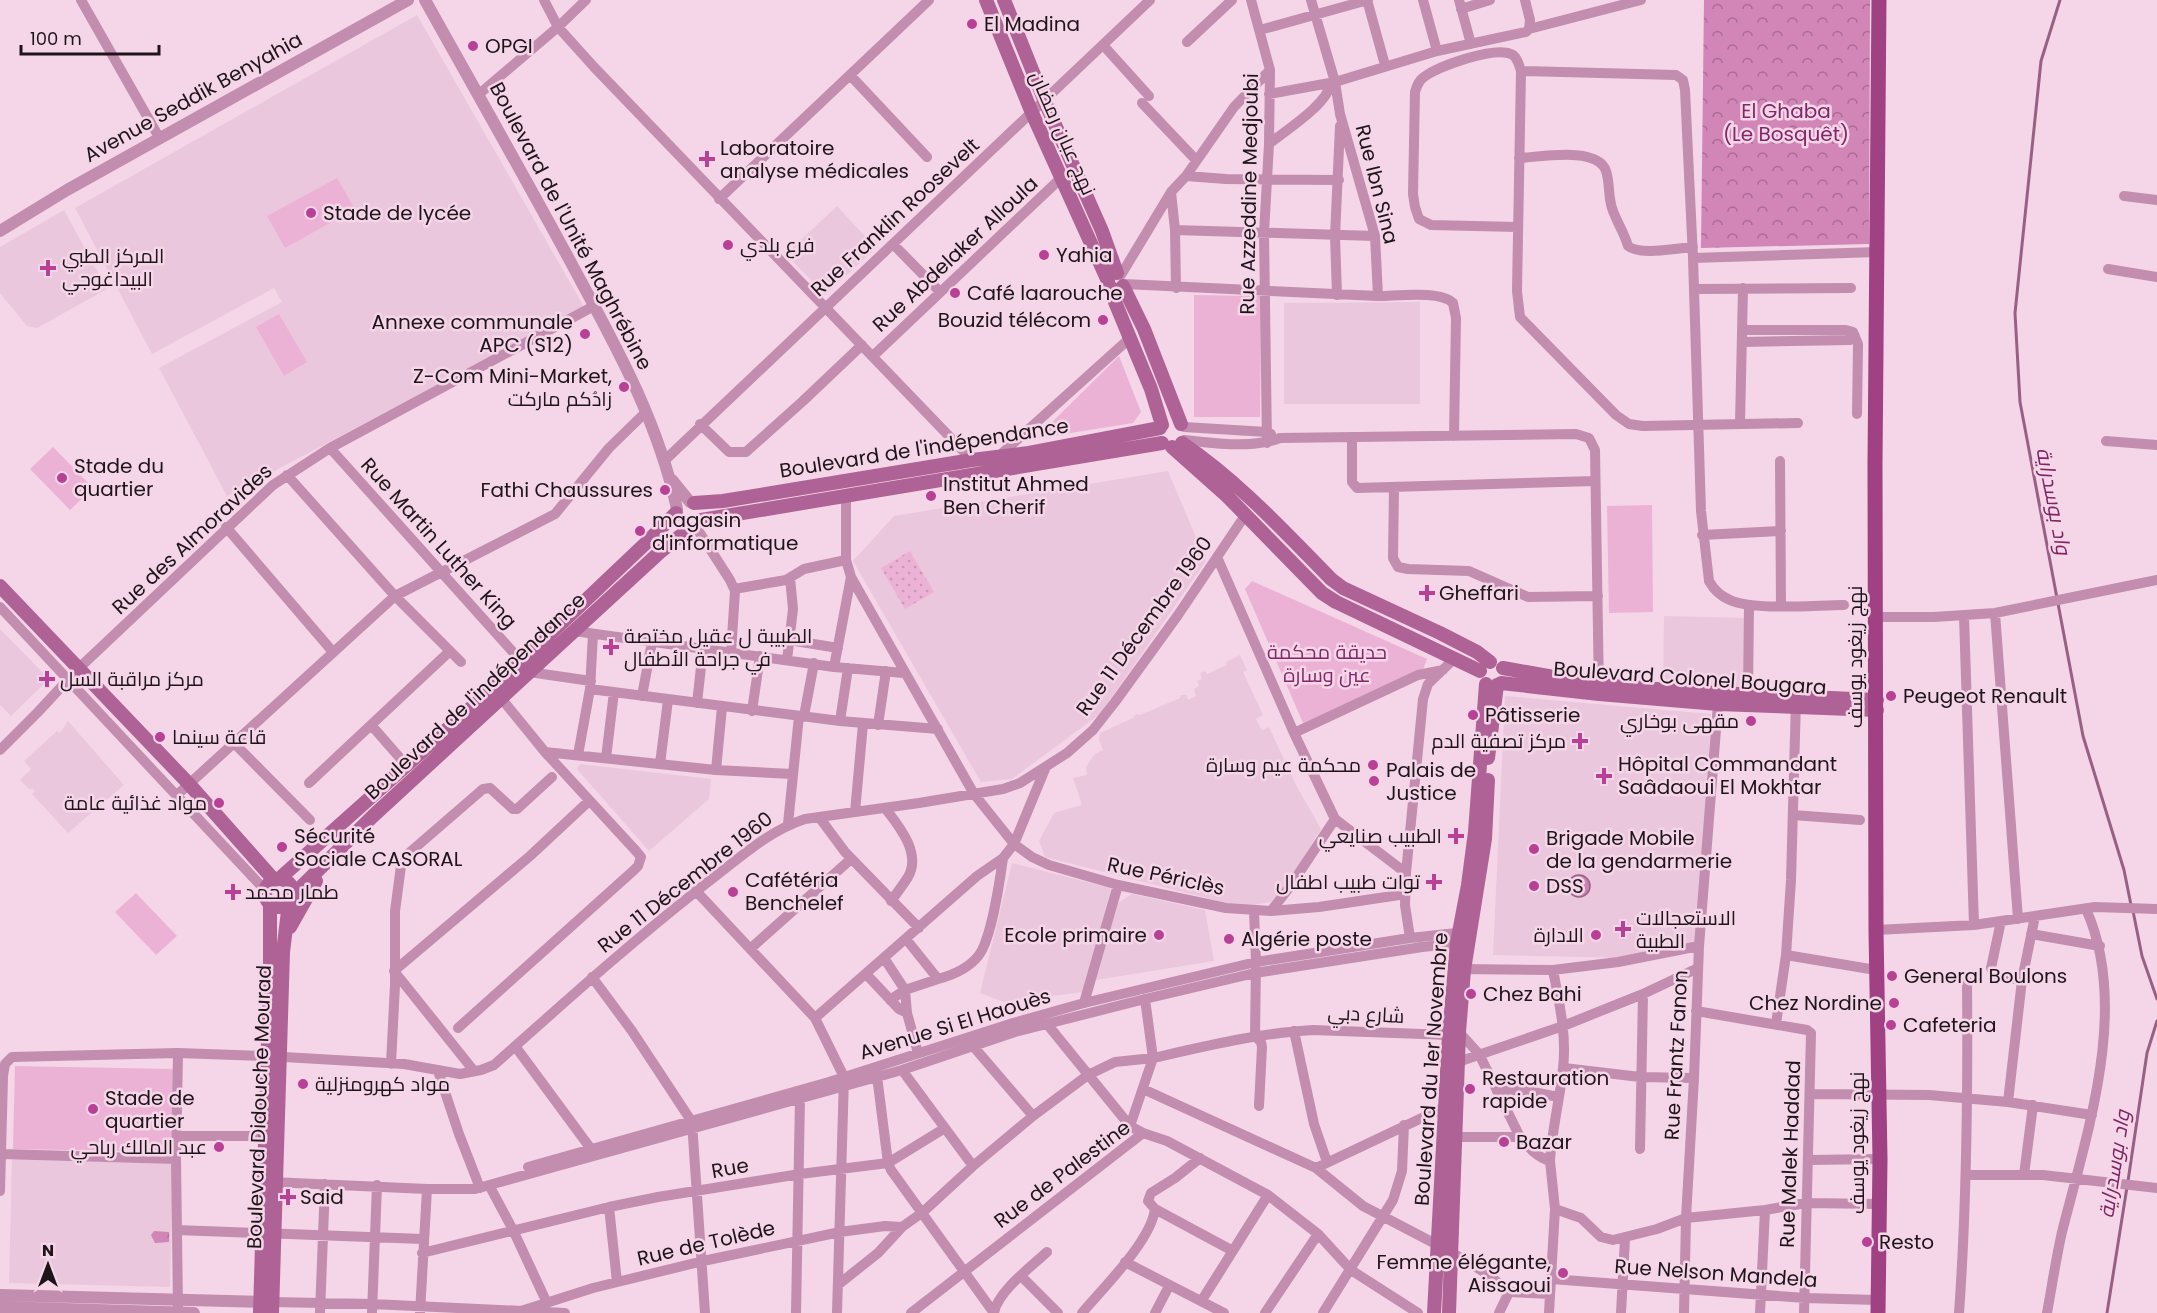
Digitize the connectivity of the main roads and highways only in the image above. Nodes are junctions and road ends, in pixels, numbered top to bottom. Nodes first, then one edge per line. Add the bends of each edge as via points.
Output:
1 (986, 0) edge
2 (1004, 0) edge
3 (1879, 0) edge
4 (1118, 281) junction
5 (1161, 426) junction
6 (1177, 437) junction
7 (952, 463) junction
8 (953, 478) junction
9 (692, 503) junction
10 (676, 511) junction
11 (695, 525) junction
12 (0, 586) edge
13 (525, 666) junction
14 (1485, 666) junction
15 (1503, 668) junction
16 (1495, 684) junction
17 (1599, 690) junction
18 (1716, 698) junction
19 (1796, 702) junction
20 (1877, 705) junction
21 (328, 860) junction
22 (273, 883) junction
23 (290, 900) junction
24 (270, 904) junction
25 (284, 943) junction
26 (1454, 1033) junction
27 (274, 1057) junction
28 (1450, 1107) junction
29 (1449, 1137) junction
30 (1878, 1306) edge
31 (266, 1308) edge
32 (1434, 1313) edge
33 (1449, 1313) edge

1 - 4 main road, نهج عبان رمضان via 1061,178
2 - 4 main road, نهج عبان رمضان via 1102,231
3 - 20 main road, نهج زيغود يوسف
4 - 5 main road, نهج عبان رمضان via 1115,302 1151,389
4 - 6 main road, نهج عبان رمضان via 1148,338
5 - 6 main road, نهج عبان رمضان via 1159,436
5 - 6 main road, Boulevard de l'indépendance via 1172,421
5 - 7 main road, Boulevard de l'indépendance
6 - 8 main road, Boulevard de l'indépendance
6 - 14 main road via 1243,490 1330,579 1456,641
6 - 14 main road via 1322,593 1454,659
7 - 8 main road
7 - 9 main road, Boulevard de l'indépendance
8 - 11 main road, Boulevard de l'indépendance
9 - 10 main road via 682,504
9 - 11 main road via 700,508
10 - 11 main road via 678,524
10 - 13 main road, Boulevard de l'indépendance
11 - 13 main road, Boulevard de l'indépendance via 574,631
12 - 22 main road via 189,784
13 - 21 main road, Boulevard de l'indépendance via 501,698
13 - 22 main road, Boulevard de l'indépendance
14 - 15 main road via 1497,662
14 - 16 main road via 1481,679
15 - 16 main road via 1504,676
15 - 17 main road, Boulevard Colonel Bougara
16 - 17 main road, Boulevard Colonel Bougara
16 - 26 main road, Boulevard du 1er Novembre via 1465,902
17 - 18 main road, Boulevard Colonel Bougara
18 - 19 main road, Boulevard Colonel Bougara
18 - 19 main road, Boulevard Colonel Bougara via 1748,694
19 - 20 main road, Boulevard Colonel Bougara
20 - 30 main road, نهج زيغود يوسف
21 - 23 main road, Boulevard de l'indépendance
21 - 25 main road via 304,898
22 - 23 main road via 290,885
22 - 24 main road via 265,897
23 - 24 main road via 281,907
23 - 25 main road, Boulevard Didouche Mourad
24 - 27 main road, Boulevard Didouche Mourad
25 - 27 main road, Boulevard Didouche Mourad
26 - 28 main road, Boulevard du 1er Novembre
26 - 28 main road, Boulevard du 1er Novembre via 1458,1062
27 - 31 main road, Boulevard Didouche Mourad
28 - 29 main road, Boulevard du 1er Novembre
29 - 32 main road, Boulevard du 1er Novembre
29 - 33 main road, Boulevard du 1er Novembre

